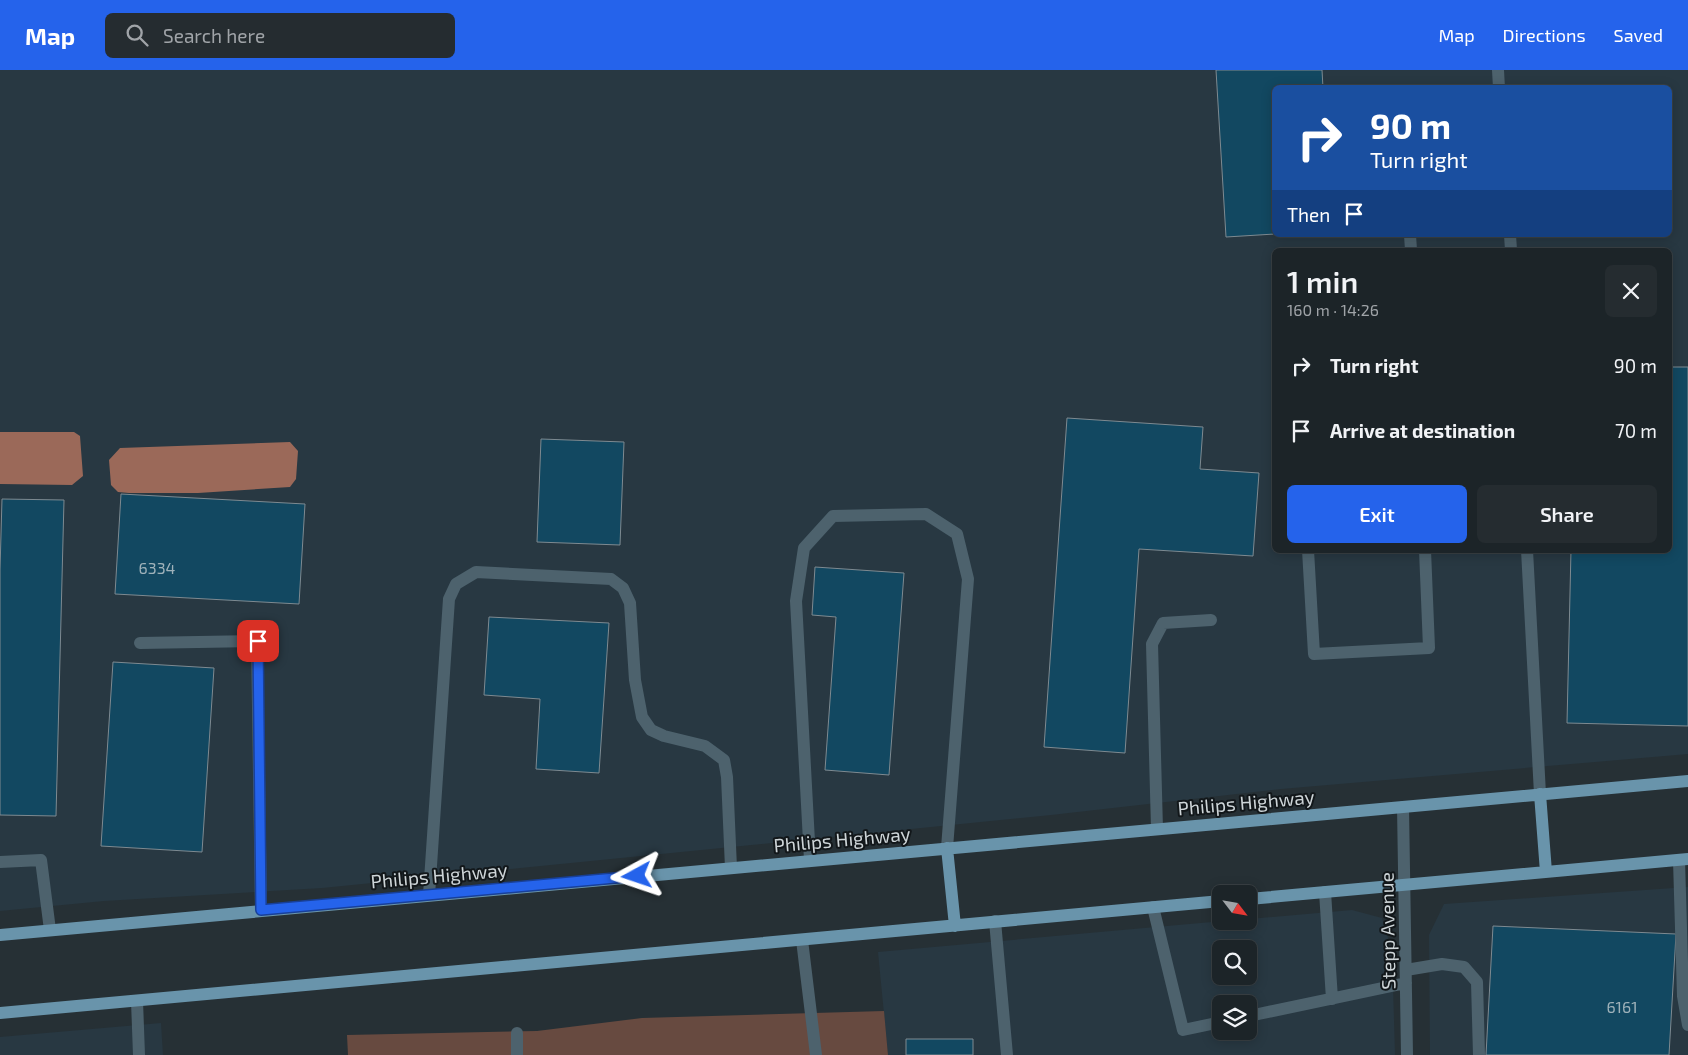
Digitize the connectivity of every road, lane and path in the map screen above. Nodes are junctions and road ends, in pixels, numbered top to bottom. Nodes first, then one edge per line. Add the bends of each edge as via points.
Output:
1 (1498, 70) edge
2 (1499, 85) edge
3 (1308, 553) edge
4 (1425, 553) edge
5 (1527, 553) edge
6 (1211, 620) dead end
7 (140, 642) dead end
8 (1688, 781) edge
9 (1540, 794) junction
10 (1403, 807) junction
11 (1157, 829) junction
12 (947, 848) junction
13 (810, 860) junction
14 (1684, 860) edge
15 (0, 862) edge
16 (731, 868) junction
17 (1546, 872) junction
18 (1405, 885) junction
19 (1325, 892) junction
20 (428, 895) junction
21 (1258, 898) edge
22 (1212, 902) edge
23 (1153, 907) junction
24 (261, 910) junction
25 (995, 921) junction
26 (955, 926) junction
27 (50, 930) junction
28 (0, 935) edge
29 (802, 940) junction
30 (1406, 970) junction
31 (1406, 983) junction
32 (1332, 998) junction
33 (137, 1001) junction
34 (0, 1013) edge
35 (1257, 1014) edge
36 (1212, 1024) edge
37 (1688, 1025) edge
38 (517, 1033) dead end
39 (139, 1055) edge
40 (517, 1055) edge
41 (816, 1055) edge
42 (1007, 1055) edge
43 (1407, 1055) edge
44 (1479, 1055) edge

1 - 2 street
3 - 4 street via 1314,654 1429,648
5 - 9 street
6 - 11 street via 1163,623 1152,644
7 - 24 street via 258,641
8 - 9 main road, Philips Highway
9 - 10 main road, Philips Highway
9 - 17 main road
10 - 11 main road, Philips Highway
10 - 18 street, Stepp Avenue
11 - 12 main road, Philips Highway
12 - 13 main road, Philips Highway
12 - 13 street via 968,580 957,534 926,514 833,516 804,548 796,601
12 - 26 main road
13 - 16 main road, Philips Highway
14 - 17 main road
14 - 37 street via 1683,996
15 - 27 street via 41,860
16 - 20 main road, Philips Highway
16 - 20 street via 724,760 706,746 651,730 642,717 634,680 630,603 623,588 611,578 476,572 456,584 449,599
17 - 18 main road
18 - 19 main road
18 - 30 street, Stepp Avenue
19 - 21 main road
19 - 32 street
20 - 24 main road, Philips Highway
22 - 23 main road
23 - 25 main road
23 - 36 street via 1183,1030
24 - 27 main road, Philips Highway
25 - 26 main road
25 - 42 street
26 - 29 main road
27 - 28 main road, Philips Highway
29 - 33 main road
29 - 41 street
30 - 31 street, Stepp Avenue
30 - 44 street via 1442,964 1464,967 1477,982
31 - 32 street
31 - 43 street, Stepp Avenue
32 - 35 street
33 - 34 main road
33 - 39 street
38 - 40 street

